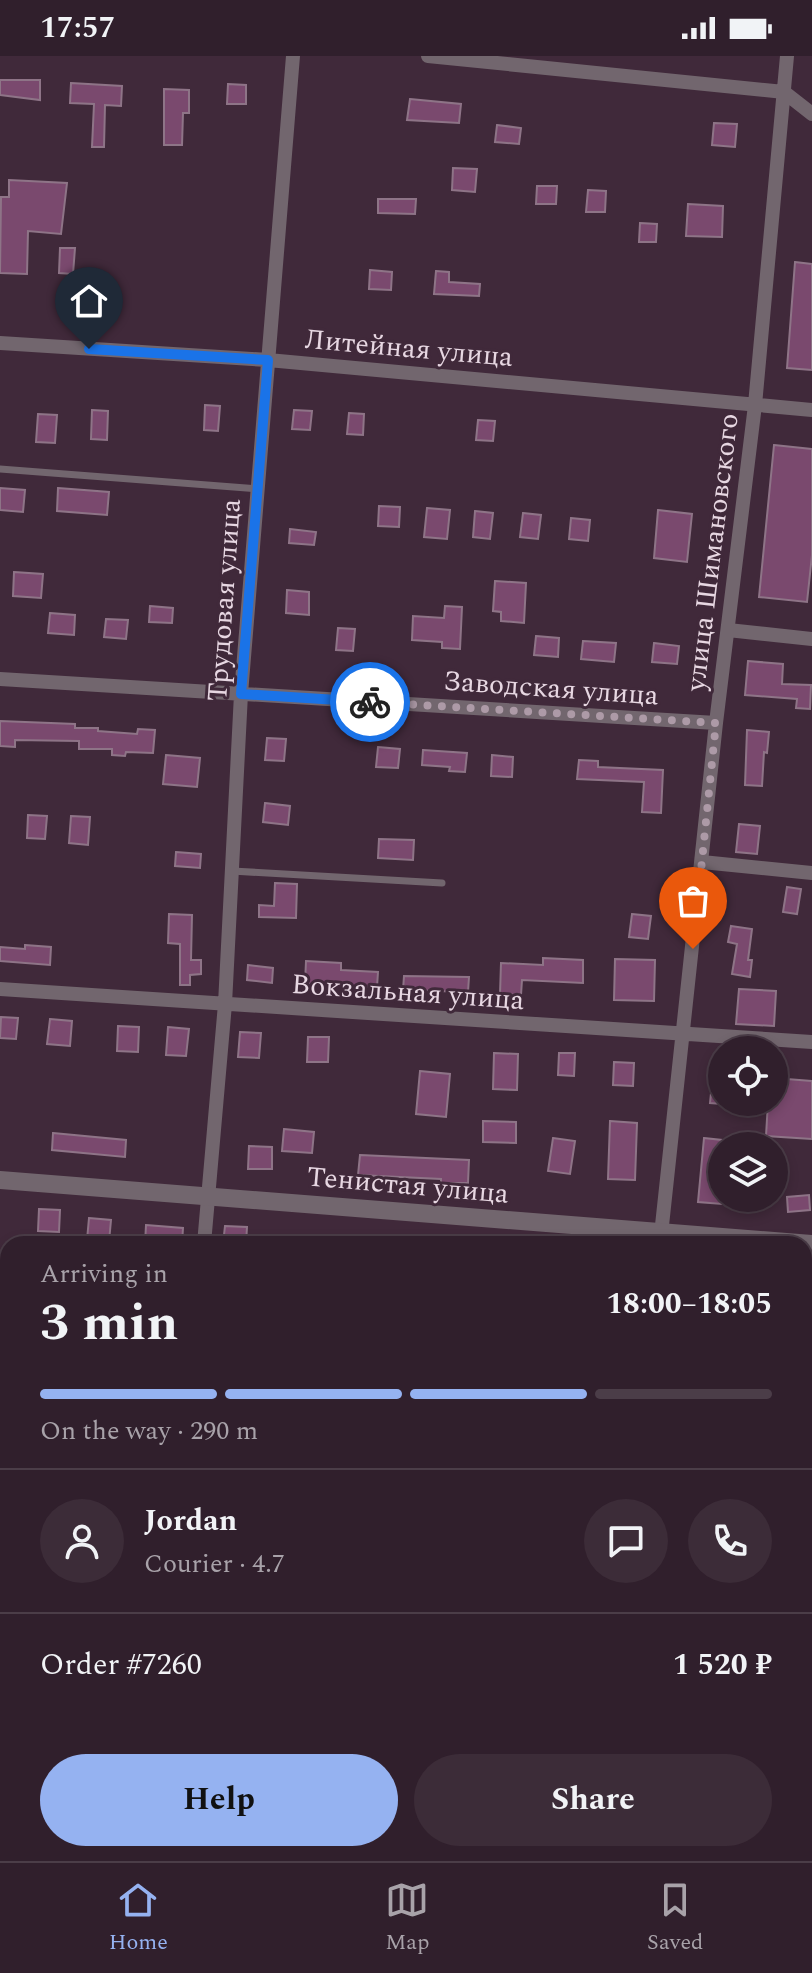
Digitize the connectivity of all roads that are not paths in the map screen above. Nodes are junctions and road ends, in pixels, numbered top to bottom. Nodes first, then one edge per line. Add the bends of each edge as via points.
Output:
1 (293, 56) edge
2 (428, 56) edge
3 (787, 56) edge
4 (784, 92) junction
5 (812, 114) edge
6 (0, 343) edge
7 (268, 360) junction
8 (755, 405) junction
9 (812, 410) edge
10 (0, 469) edge
11 (258, 489) junction
12 (728, 630) junction
13 (812, 639) edge
14 (0, 679) edge
15 (241, 694) junction
16 (716, 723) junction
17 (702, 862) junction
18 (232, 871) junction
19 (812, 873) edge
20 (442, 883) dead end
21 (0, 989) edge
22 (225, 1004) junction
23 (683, 1035) junction
24 (812, 1042) edge
25 (0, 1180) edge
26 (207, 1196) junction
27 (204, 1236) edge
28 (629, 1236) edge
29 (661, 1236) edge

1 - 7 street, Трудовая улица
2 - 4 street
3 - 4 street, улица Шимановского
4 - 5 street
4 - 8 street, улица Шимановского
6 - 7 street, Литейная улица
7 - 8 street, Литейная улица
7 - 11 street, Трудовая улица
8 - 9 street, Литейная улица
8 - 12 street, улица Шимановского
10 - 11 lane
11 - 15 street, Трудовая улица
12 - 13 street
12 - 16 street, улица Шимановского
14 - 15 street, Заводская улица
15 - 16 street, Заводская улица
15 - 18 street, Трудовая улица
16 - 17 street, улица Шимановского
17 - 19 street
17 - 23 street, улица Шимановского
18 - 20 lane
18 - 22 street, Трудовая улица
21 - 22 street, Вокзальная улица
22 - 23 street, Вокзальная улица
22 - 26 street, Трудовая улица
23 - 24 street, Вокзальная улица
23 - 29 street, улица Шимановского
25 - 26 street, Тенистая улица
26 - 27 street, Трудовая улица
26 - 28 street, Тенистая улица

